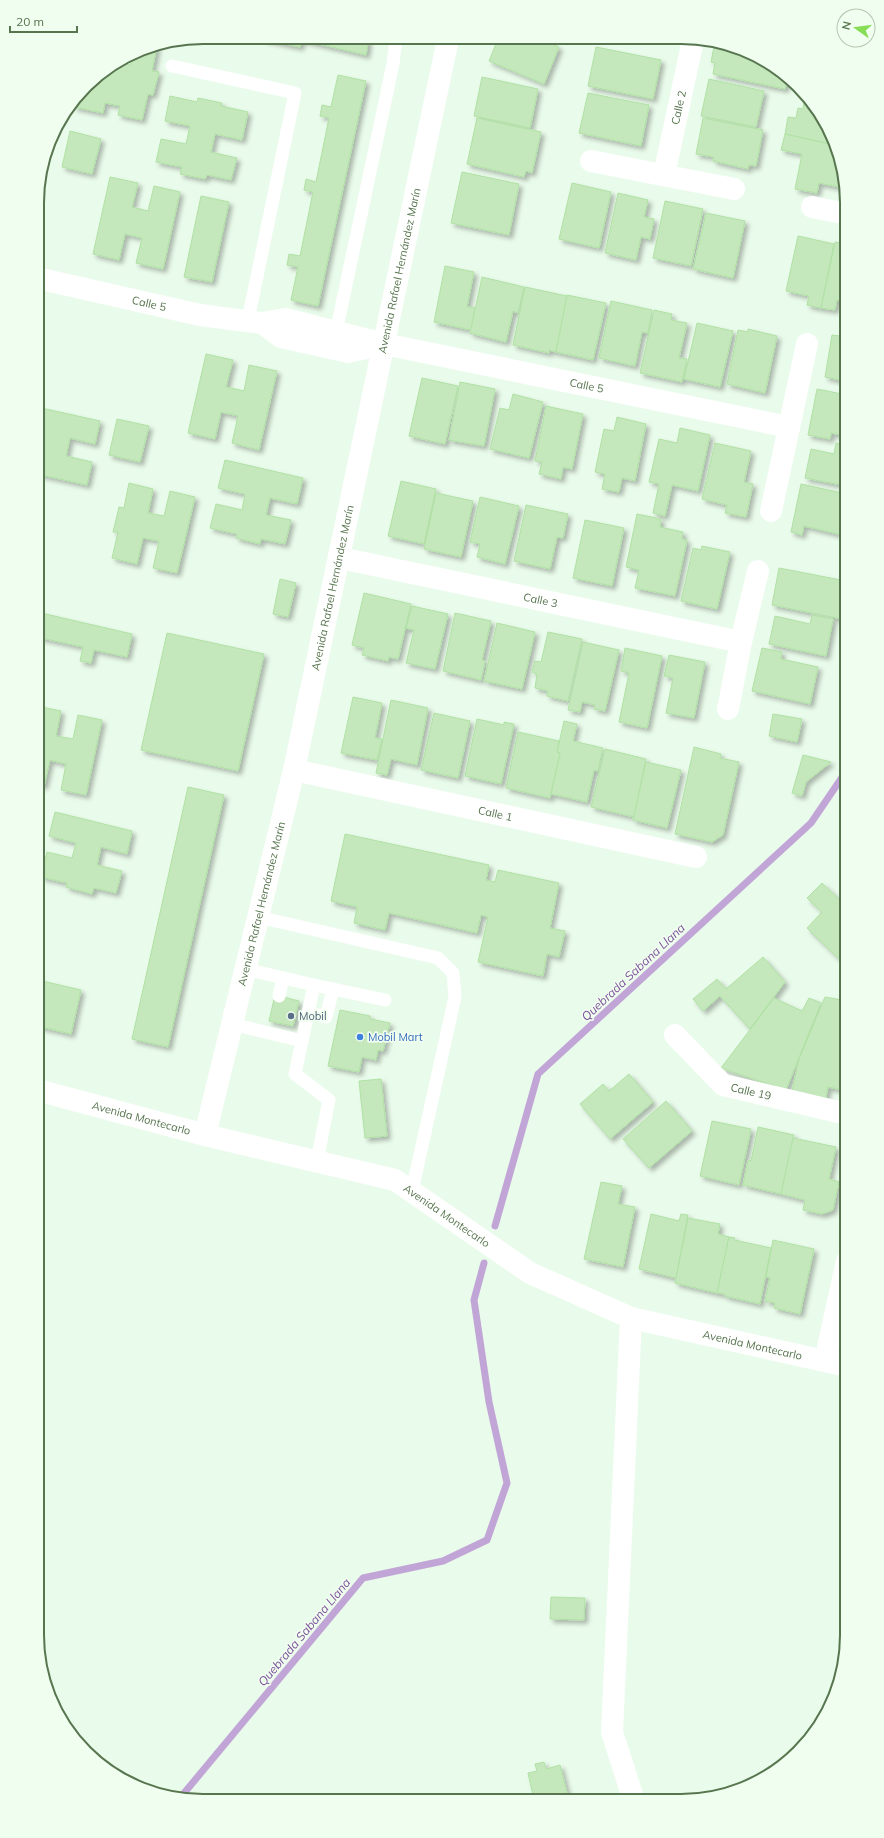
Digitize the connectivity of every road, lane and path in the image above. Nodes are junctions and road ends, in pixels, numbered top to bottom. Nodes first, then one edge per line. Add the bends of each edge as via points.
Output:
1 (395, 44) edge
2 (447, 44) edge
3 (692, 44) edge
4 (172, 66) dead end
5 (591, 161) dead end
6 (664, 175) junction
7 (734, 189) dead end
8 (812, 207) dead end
9 (840, 213) edge
10 (44, 280) edge
11 (255, 321) junction
12 (336, 332) junction
13 (384, 344) junction
14 (807, 344) dead end
15 (789, 427) junction
16 (771, 512) dead end
17 (340, 558) junction
18 (758, 571) dead end
19 (741, 642) junction
20 (728, 709) dead end
21 (294, 770) junction
22 (696, 858) dead end
23 (258, 917) junction
24 (245, 969) junction
25 (283, 978) junction
26 (314, 985) junction
27 (333, 989) junction
28 (279, 996) dead end
29 (385, 1000) dead end
30 (308, 1013) junction
31 (232, 1024) junction
32 (675, 1035) dead end
33 (302, 1041) junction
34 (44, 1092) edge
35 (840, 1112) edge
36 (205, 1135) junction
37 (317, 1160) junction
38 (412, 1191) junction
39 (840, 1293) edge
40 (631, 1318) junction
41 (825, 1361) junction
42 (840, 1364) edge
43 (632, 1794) edge

1 - 12 lane
2 - 13 street, Avenida Rafael Hernández Marín
3 - 6 street, Calle 2
4 - 11 lane via 295,93
5 - 6 street
6 - 7 street
8 - 9 street
10 - 11 street, Calle 5 via 200,315
11 - 12 street, Calle 5 via 285,319
11 - 13 street, Calle 5 via 281,337 348,352
12 - 13 street, Calle 5
13 - 15 street, Calle 5
13 - 17 street, Avenida Rafael Hernández Marín
14 - 15 street
15 - 16 street
17 - 19 street, Calle 3
17 - 21 street, Avenida Rafael Hernández Marín
18 - 19 street
19 - 20 street
21 - 22 street, Calle 1
21 - 23 street, Avenida Rafael Hernández Marín
23 - 24 street, Avenida Rafael Hernández Marín
23 - 38 lane via 438,958 453,973 455,997
24 - 25 lane
24 - 31 street, Avenida Rafael Hernández Marín
25 - 26 lane
25 - 28 lane
26 - 27 lane
26 - 30 lane
27 - 29 lane
27 - 30 lane via 326,1017
30 - 33 lane
31 - 33 lane via 272,1027
31 - 36 street, Avenida Rafael Hernández Marín
32 - 35 street, Calle 19 via 723,1085
33 - 37 lane via 295,1074 329,1100
34 - 36 street, Avenida Montecarlo
36 - 37 street, Avenida Montecarlo
37 - 38 street, Avenida Montecarlo via 395,1180
38 - 40 street, Avenida Montecarlo via 530,1273
39 - 41 street
40 - 41 street, Avenida Montecarlo
40 - 43 street via 612,1732
41 - 42 street, Avenida Montecarlo

